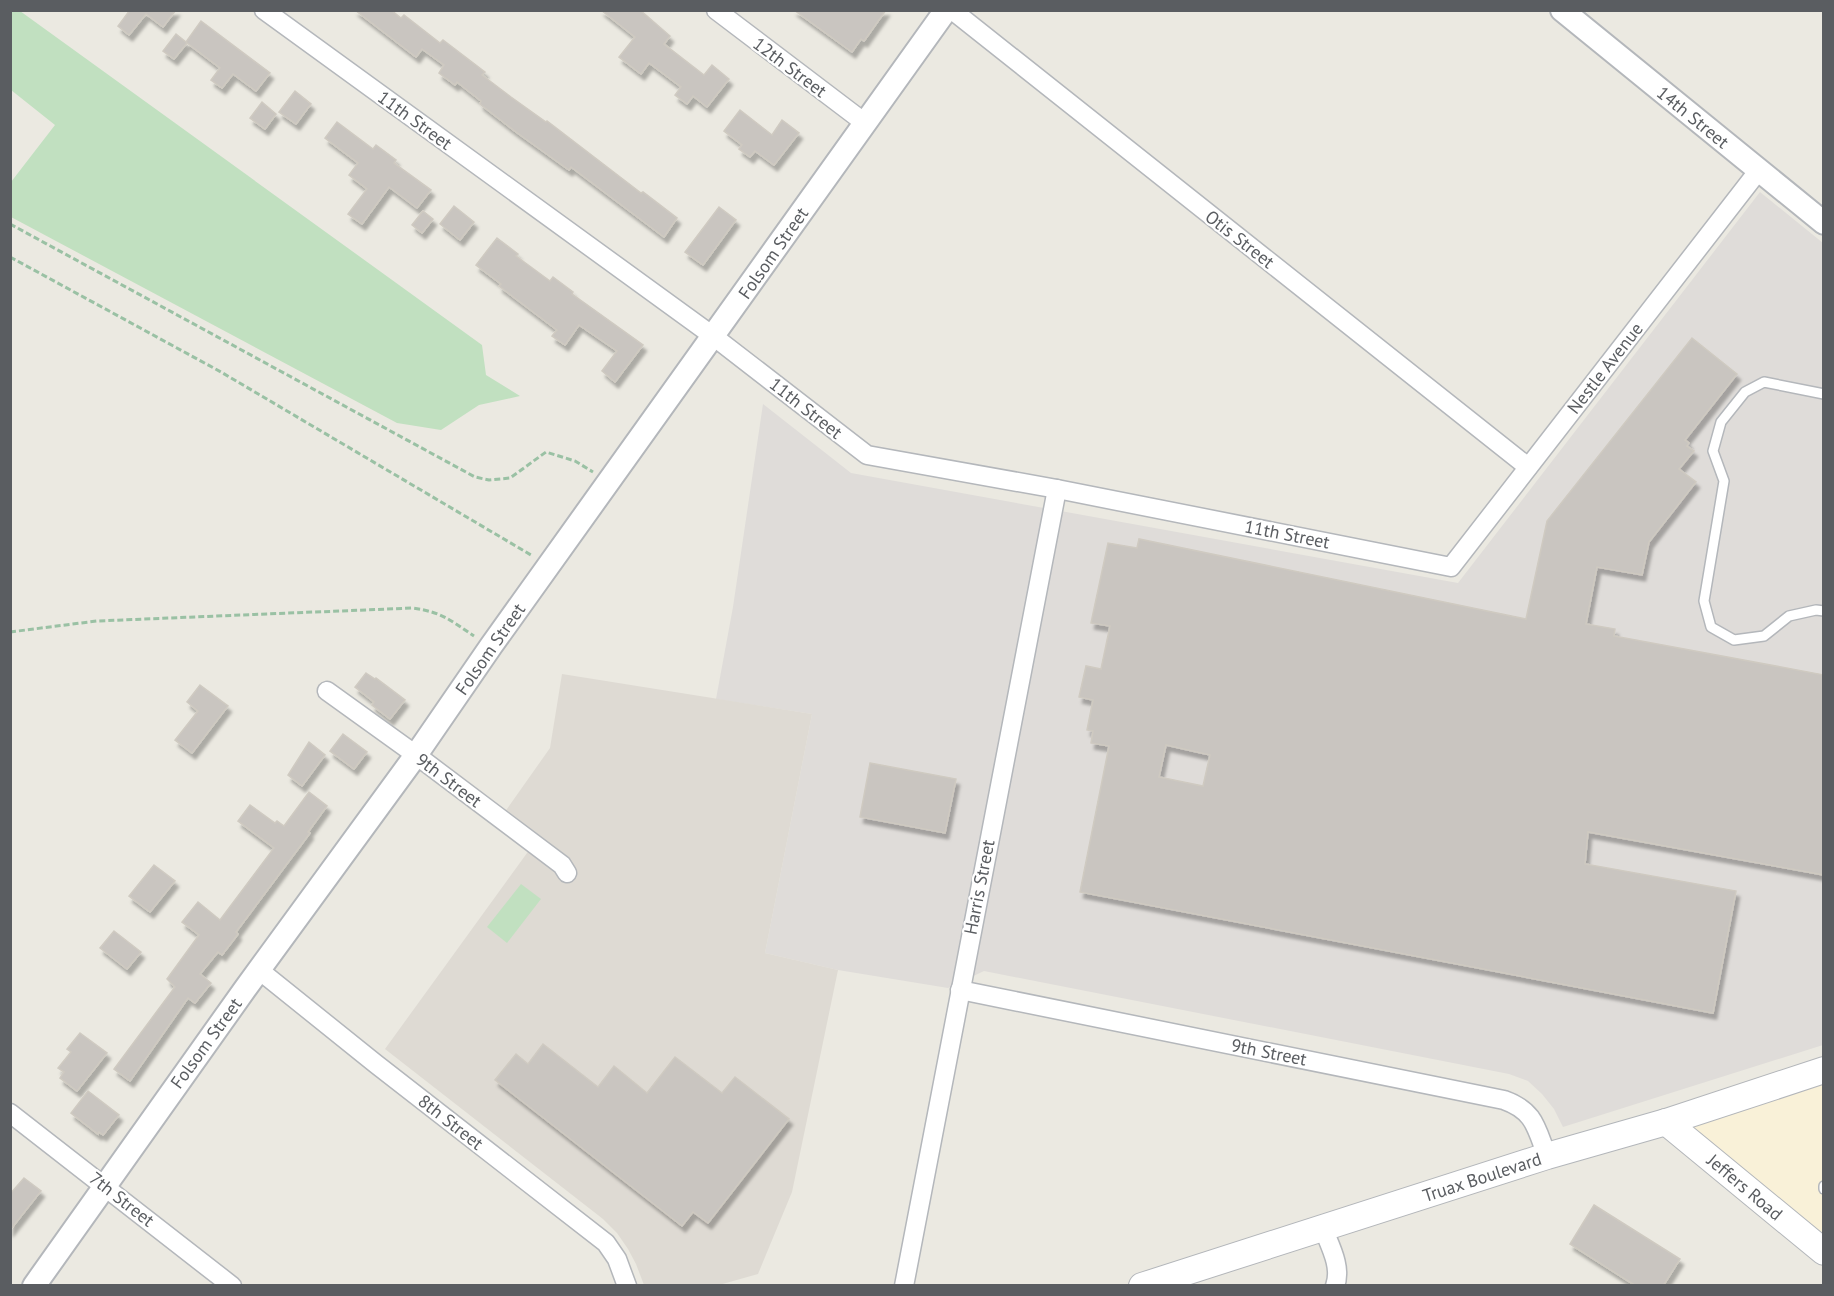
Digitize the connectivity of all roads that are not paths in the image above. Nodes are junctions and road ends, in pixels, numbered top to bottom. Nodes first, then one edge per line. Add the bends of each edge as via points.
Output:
1 (264, 10) edge
2 (716, 10) edge
3 (946, 10) edge
4 (952, 10) edge
5 (1566, 12) edge
6 (865, 123) junction
7 (1759, 170) junction
8 (1824, 223) edge
9 (713, 336) junction
10 (1824, 394) edge
11 (1528, 467) junction
12 (1057, 489) junction
13 (1451, 567) joint
14 (1824, 611) edge
15 (327, 691) dead end
16 (416, 755) junction
17 (567, 873) dead end
18 (259, 970) junction
19 (960, 990) junction
20 (1824, 1070) edge
21 (10, 1113) edge
22 (1666, 1122) junction
23 (1547, 1156) junction
24 (104, 1185) junction
25 (1323, 1228) junction
26 (1824, 1252) edge
27 (34, 1286) edge
28 (232, 1286) edge
29 (627, 1286) edge
30 (904, 1286) edge
31 (1142, 1286) edge
32 (1335, 1286) edge

1 - 9 street, 11th Street
2 - 6 street, 12th Street
3 - 6 street, Folsom Street
4 - 11 street, Otis Street
5 - 7 street, 14th Street
6 - 9 street, Folsom Street
7 - 8 street, 14th Street
7 - 11 street, Nestle Avenue
9 - 12 street, 11th Street via 867,454
9 - 16 street, Folsom Street
10 - 14 lane via 1764,382 1744,392 1721,422 1713,451 1724,481 1704,602 1711,627 1734,640 1764,636 1789,616
11 - 13 street, Nestle Avenue
12 - 13 street, 11th Street
12 - 19 street, Harris Street
15 - 16 street, 9th Street
16 - 17 street, 9th Street via 562,865
16 - 18 street, Folsom Street
18 - 24 street, Folsom Street
18 - 29 street, 8th Street via 606,1243
19 - 23 street, 9th Street via 1504,1100 1520,1106 1532,1119
19 - 30 street, Harris Street
20 - 22 main road, Truax Boulevard
21 - 24 street, 7th Street
22 - 23 main road, Truax Boulevard
22 - 26 main road, Jeffers Road
23 - 25 main road, Truax Boulevard
24 - 27 street, Folsom Street
24 - 28 street, 7th Street
25 - 31 main road, Truax Boulevard
25 - 32 street via 1334,1256 1338,1276

